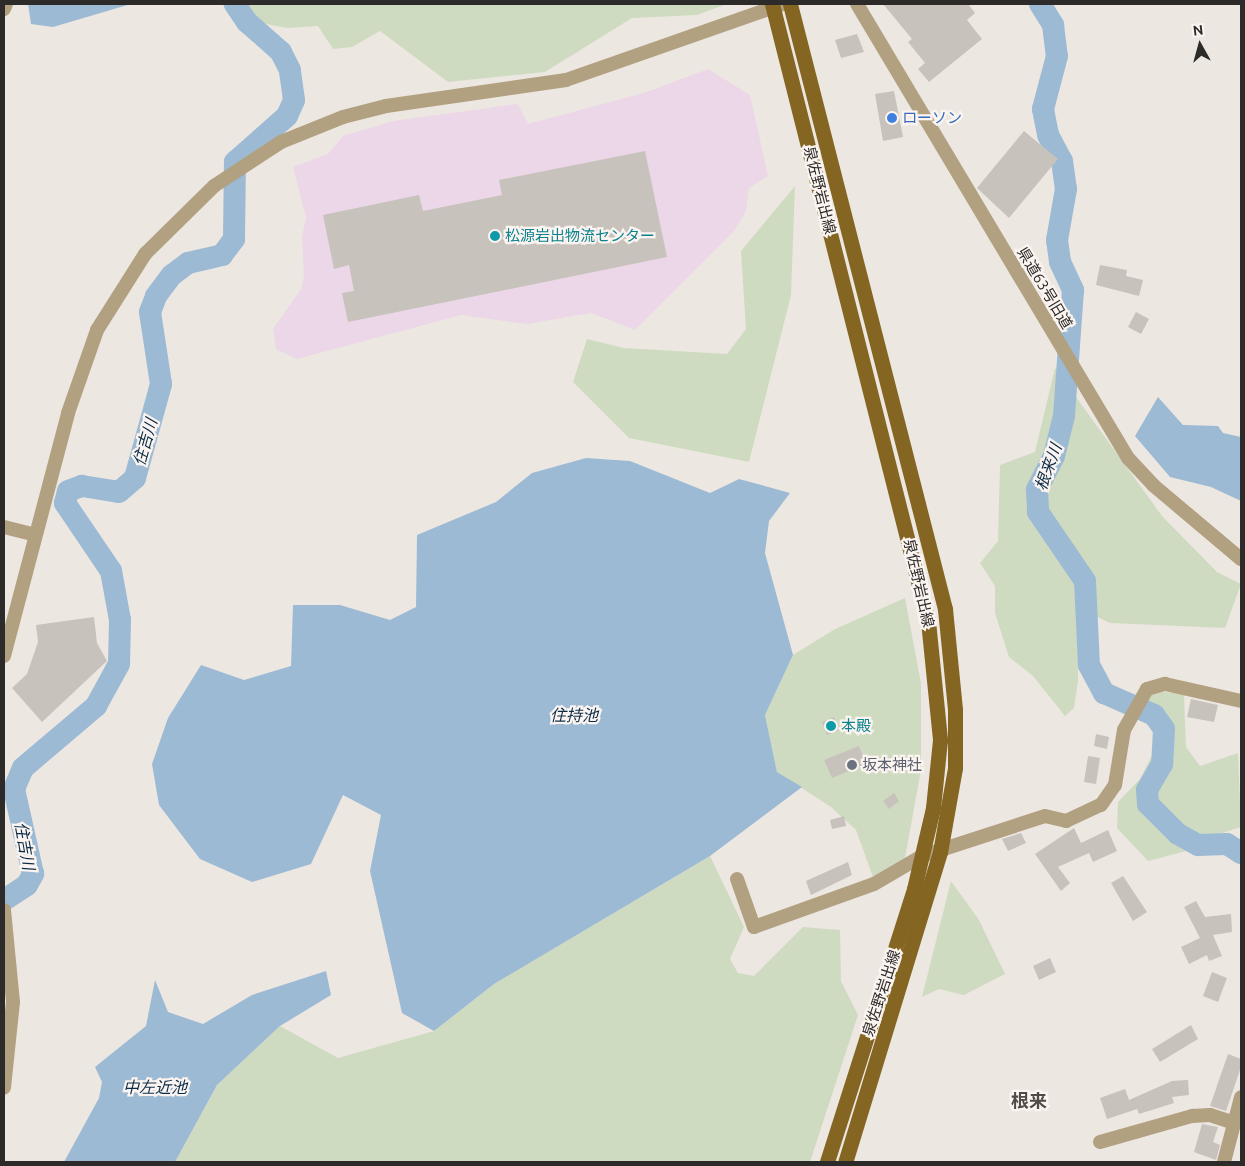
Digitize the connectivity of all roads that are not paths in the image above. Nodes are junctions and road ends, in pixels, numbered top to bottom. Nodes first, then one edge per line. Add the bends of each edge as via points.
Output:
1 (6, 4) edge
2 (790, 4) edge
3 (857, 4) edge
4 (776, 5) edge
5 (4, 9) edge
6 (4, 527) edge
7 (35, 535) junction
8 (1241, 559) edge
9 (4, 656) edge
10 (1241, 701) edge
11 (940, 852) junction
12 (922, 856) junction
13 (737, 879) dead end
14 (4, 910) edge
15 (4, 1088) edge
16 (1241, 1101) edge
17 (1234, 1123) junction
18 (1100, 1142) dead end
19 (827, 1162) edge
20 (845, 1162) edge
21 (1224, 1162) edge

1 - 5 street
2 - 11 main road, 泉佐野岩出線 via 945,609 955,768
3 - 8 street, 県道63号旧道 via 1134,465
4 - 7 street via 566,80 386,106 343,117 281,142 240,166 214,186 145,254 97,330 73,397
4 - 12 main road, 泉佐野岩出線 via 893,470 936,663 940,740 933,808
6 - 7 street
7 - 9 street
10 - 11 street via 1165,684 1147,688 1124,730 1115,784 1101,805 1066,821 1045,816
11 - 12 street
11 - 20 main road, 泉佐野岩出線
12 - 13 street via 874,884 754,927
12 - 19 main road, 泉佐野岩出線
14 - 15 street via 13,1002
16 - 17 street
17 - 18 street via 1210,1115 1192,1116
17 - 21 street

